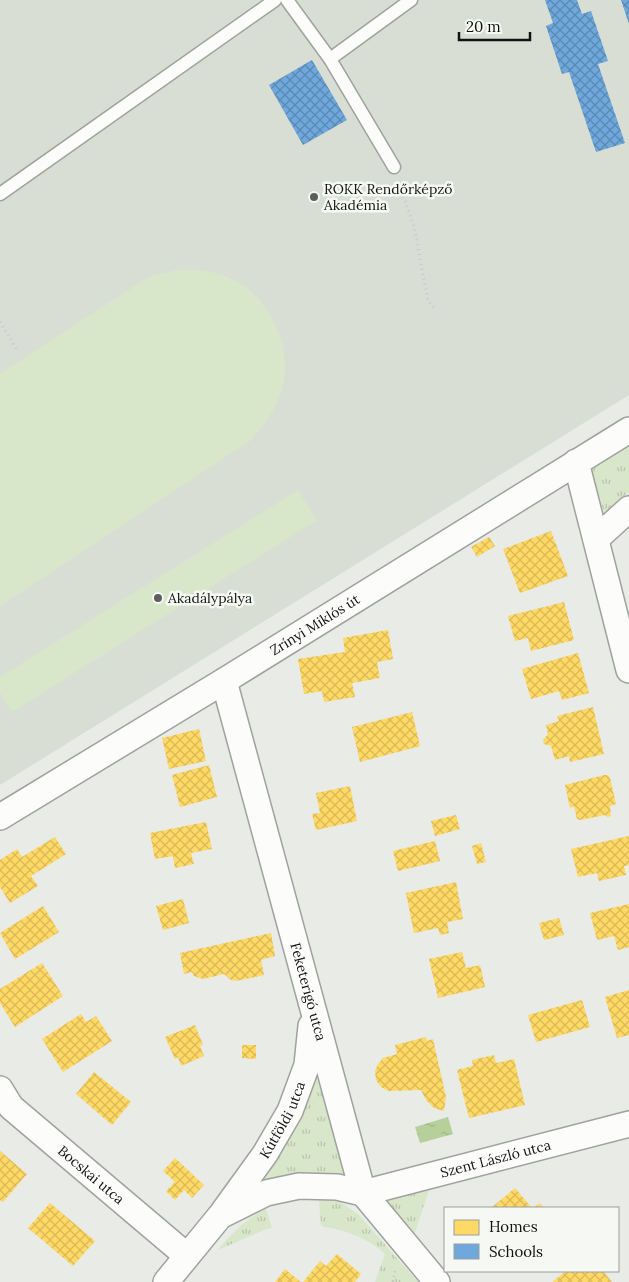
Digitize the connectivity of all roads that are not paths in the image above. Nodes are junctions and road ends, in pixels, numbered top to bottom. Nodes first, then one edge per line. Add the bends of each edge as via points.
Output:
1 (275, 0) edge
2 (287, 0) edge
3 (411, 0) edge
4 (330, 59) junction
5 (394, 167) road end
6 (0, 194) edge
7 (629, 430) edge
8 (576, 462) junction
9 (629, 509) edge
10 (596, 540) junction
11 (629, 670) edge
12 (224, 681) junction
13 (0, 817) edge
14 (313, 1011) junction
15 (0, 1089) edge
16 (629, 1124) edge
17 (363, 1193) junction
18 (220, 1216) junction
19 (187, 1256) junction
20 (166, 1282) edge
21 (437, 1282) edge

1 - 6 lane
2 - 4 lane
3 - 4 lane
4 - 5 lane
7 - 8 street, Zrínyi Miklós út
8 - 10 street
8 - 12 street, Zrínyi Miklós út
9 - 10 street
10 - 11 street
12 - 13 street, Zrínyi Miklós út
12 - 14 street, Feketerigó utca
14 - 17 street, Feketerigó utca
14 - 18 street, Kútföldi utca via 307,1065 290,1112 265,1154
15 - 19 street, Bocskai utca via 11,1106
16 - 17 street, Szent László utca
17 - 18 street, Kútföldi utca via 337,1187 300,1186 266,1193
17 - 21 street, Feketerigó utca
18 - 19 street, Kútföldi utca
19 - 20 street, Kútföldi utca

